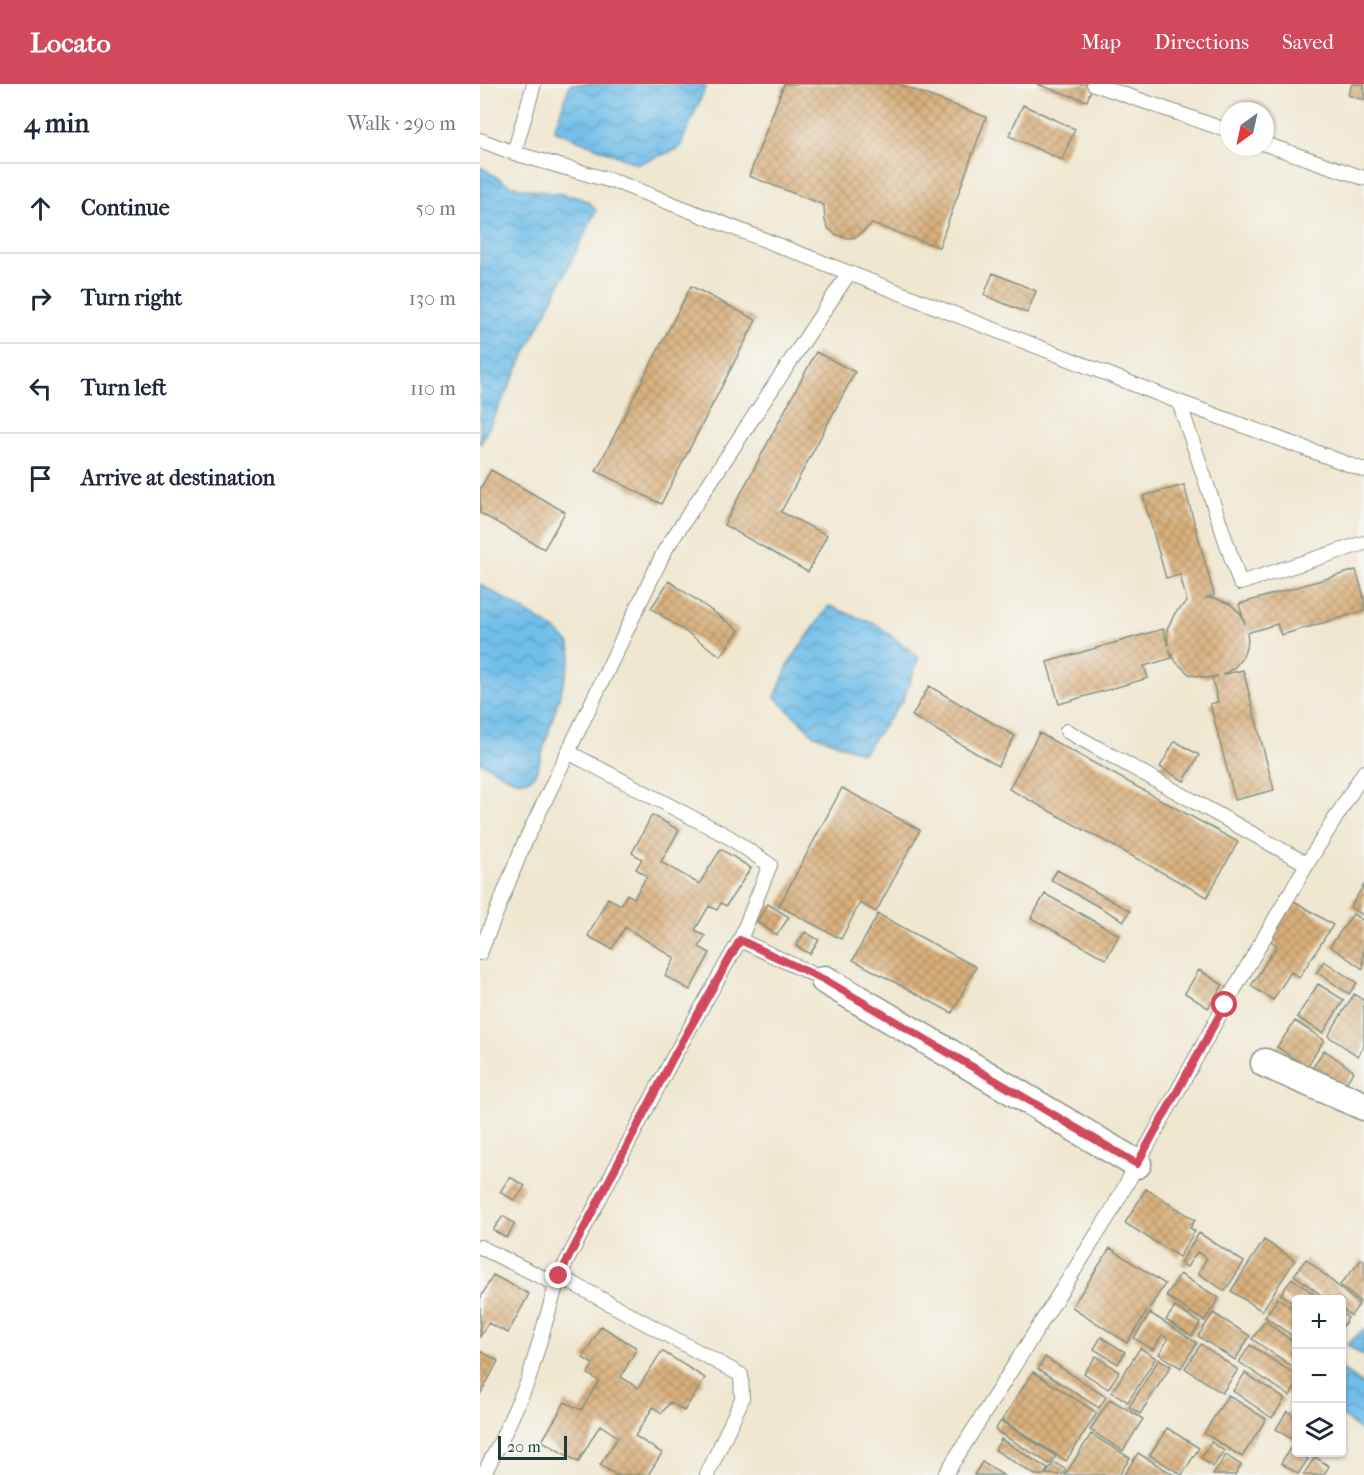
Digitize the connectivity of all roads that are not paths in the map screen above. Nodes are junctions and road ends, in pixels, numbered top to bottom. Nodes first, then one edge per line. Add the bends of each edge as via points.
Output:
1 (534, 84) edge
2 (1094, 84) edge
3 (1220, 128) edge
4 (480, 140) edge
5 (1274, 147) edge
6 (514, 153) junction
7 (1364, 178) edge
8 (849, 273) junction
9 (1179, 402) junction
10 (1364, 470) edge
11 (1364, 543) edge
12 (1067, 731) dead end
13 (568, 752) junction
14 (1364, 772) edge
15 (1307, 864) junction
16 (740, 940) junction
17 (480, 953) edge
18 (825, 980) joint
19 (1265, 1062) dead end
20 (1364, 1106) edge
21 (1137, 1164) junction
22 (480, 1247) edge
23 (557, 1280) junction
24 (483, 1475) edge
25 (707, 1475) edge
26 (945, 1475) edge

1 - 6 lane
2 - 3 lane
4 - 6 lane
5 - 7 lane
6 - 8 lane via 619,183
8 - 9 lane
8 - 13 lane via 665,550
9 - 10 lane
9 - 11 lane via 1240,583
12 - 15 lane
13 - 16 lane via 729,837 770,866
13 - 17 lane via 523,846
14 - 15 lane
15 - 21 lane
16 - 18 lane
16 - 23 lane via 674,1056
18 - 21 street
19 - 20 street
21 - 26 lane via 1111,1212
22 - 23 lane
23 - 24 lane via 528,1381
23 - 25 lane via 741,1376 742,1399

